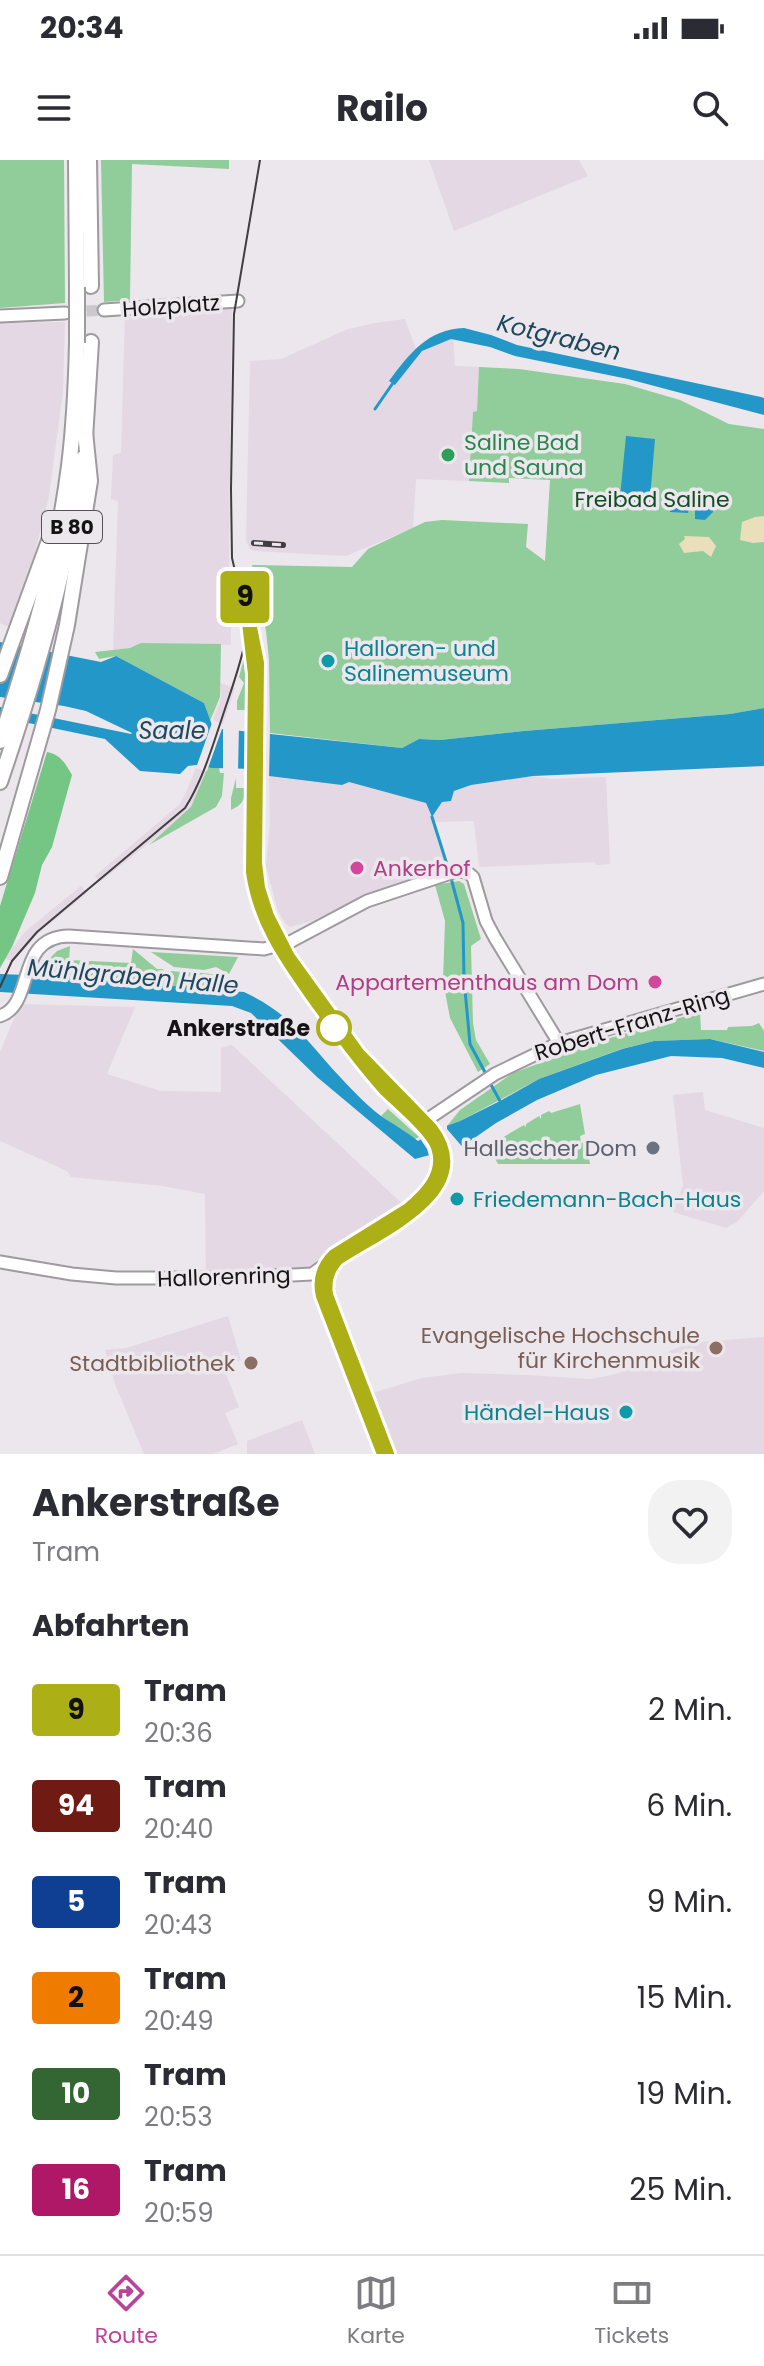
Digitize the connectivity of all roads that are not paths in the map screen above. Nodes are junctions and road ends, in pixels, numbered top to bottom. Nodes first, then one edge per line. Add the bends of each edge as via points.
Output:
1 (76, 160) edge
2 (89, 160) edge
3 (83, 192) junction
4 (238, 301) dead end
5 (104, 310) tunnel mouth
6 (65, 313) tunnel mouth
7 (0, 316) edge
8 (84, 343) junction
9 (85, 432) junction
10 (62, 508) junction
11 (45, 620) junction
12 (0, 675) edge
13 (0, 741) edge
14 (0, 782) edge
15 (0, 877) edge
16 (764, 984) edge
17 (0, 1016) edge
18 (559, 1043) junction
19 (441, 1154) joint
20 (0, 1262) edge

1 - 3 main road, B 80
2 - 3 main road, B 80
3 - 8 main road, B 80, bridge
4 - 5 street, Holzplatz
6 - 7 street
8 - 9 main road, B 80
8 - 10 main road, B 80
9 - 11 main road, B 80 via 76,510
9 - 15 main road via 90,481 67,625
10 - 11 main road, B 80
10 - 12 main road
11 - 13 main road, B 80
11 - 14 main road, B 80
16 - 18 street, Robert-Franz-Ring
17 - 18 street via 18,998 33,959 55,938 248,949 279,946 367,901 457,871 473,877 490,930
18 - 19 street, Robert-Franz-Ring via 495,1074 425,1126
19 - 20 street, Hallorenring via 439,1177 417,1205 312,1274 116,1278

